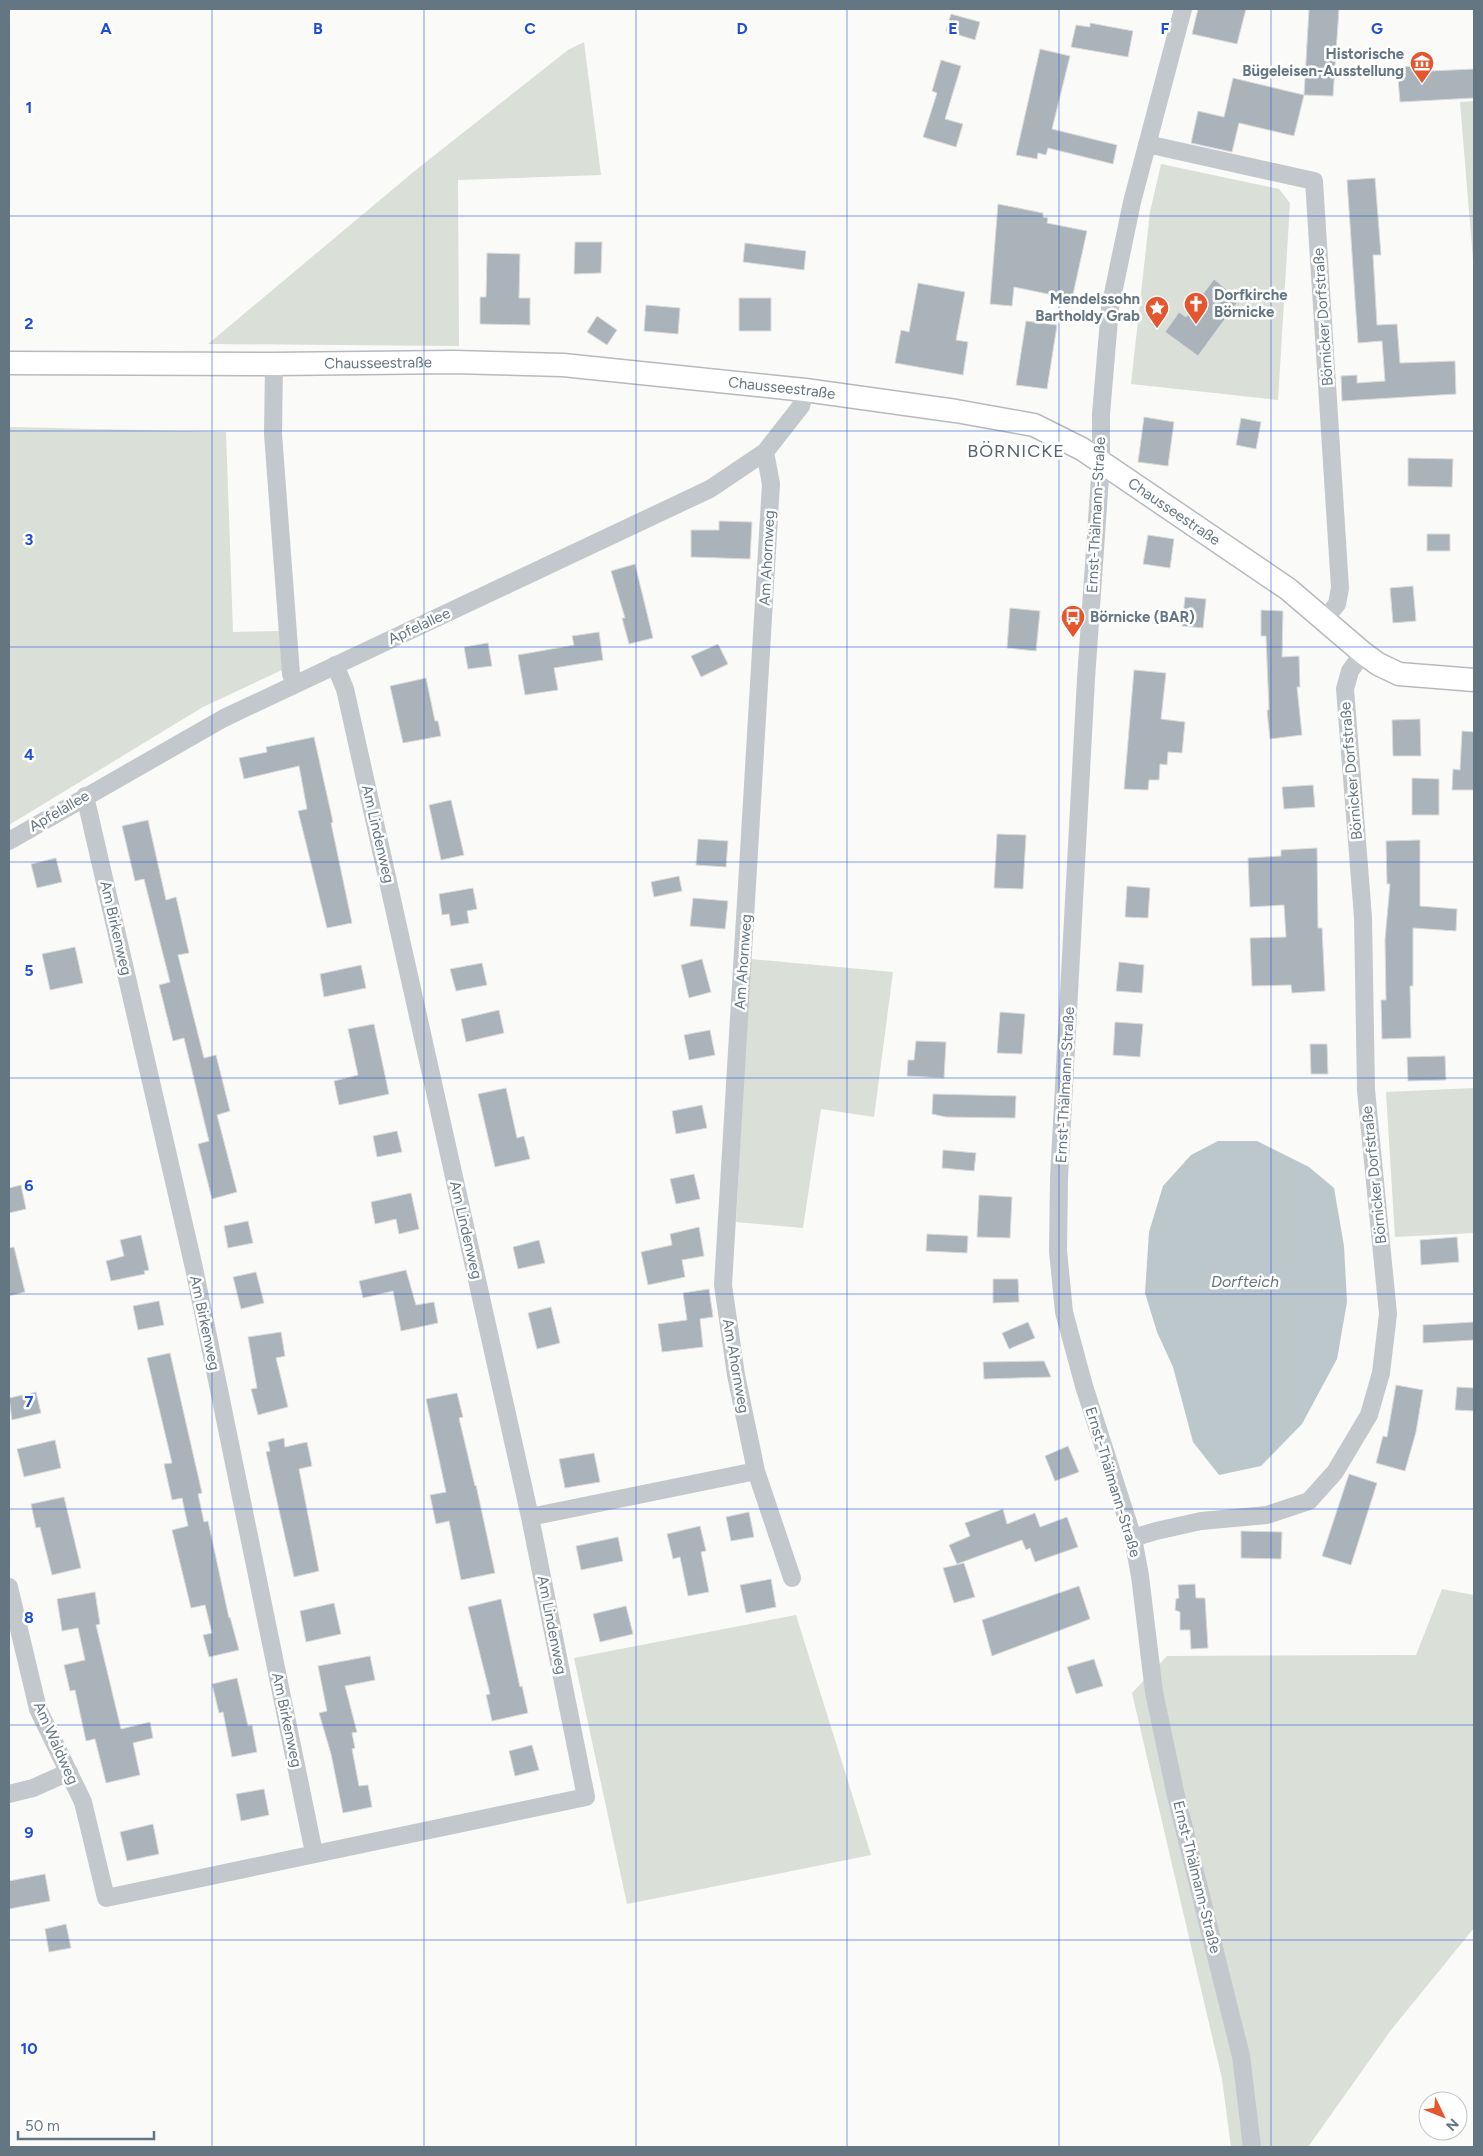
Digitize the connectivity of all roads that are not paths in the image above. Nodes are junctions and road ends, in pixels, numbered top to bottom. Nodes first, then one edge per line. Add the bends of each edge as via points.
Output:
1 (1183, 9) edge
2 (1147, 144) junction
3 (9, 363) edge
4 (274, 364) junction
5 (805, 390) junction
6 (765, 452) junction
7 (1102, 463) junction
8 (1334, 604) junction
9 (1363, 653) junction
10 (335, 665) junction
11 (1474, 680) edge
12 (295, 684) junction
13 (85, 796) junction
14 (9, 841) edge
15 (756, 1471) junction
16 (530, 1517) junction
17 (1133, 1538) junction
18 (792, 1578) dead end
19 (9, 1587) edge
20 (69, 1772) junction
21 (9, 1794) edge
22 (314, 1853) junction
23 (1252, 2147) edge

1 - 2 street, Ernst-Thälmann-Straße
2 - 7 street, Ernst-Thälmann-Straße via 1110,308 1102,414
2 - 8 street, Börnicker Dorfstraße via 1314,181
3 - 4 main road, Chausseestraße
4 - 5 main road, Chausseestraße via 454,362 563,366
4 - 12 street via 273,434 291,674
5 - 6 street, Apfelallee via 801,406
5 - 7 main road, Chausseestraße via 902,402 1034,425 1066,439
6 - 10 street, Apfelallee via 710,489
6 - 15 street, Am Ahornweg via 772,484 723,1285 736,1375
7 - 8 main road, Chausseestraße via 1288,588
7 - 17 street, Ernst-Thälmann-Straße via 1086,671 1059,1178 1058,1251 1064,1312 1081,1378
8 - 9 main road, Chausseestraße
9 - 11 main road, Chausseestraße via 1399,674
9 - 17 street, Börnicker Dorfstraße via 1350,671 1345,689 1363,917 1366,1090 1388,1314 1381,1373 1369,1415 1336,1472 1309,1501 1267,1515 1201,1521
10 - 12 street, Apfelallee
10 - 16 street, Am Lindenweg via 345,689
12 - 13 street, Apfelallee via 224,718
13 - 14 street, Apfelallee
13 - 22 street, Am Birkenweg via 194,1268
15 - 16 street
15 - 18 street, Am Ahornweg
16 - 22 street, Am Lindenweg via 586,1796
17 - 23 street, Ernst-Thälmann-Straße via 1154,1692 1176,1796 1241,2056
19 - 20 street, Am Waldweg via 38,1709
20 - 21 street via 33,1788
20 - 22 street, Am Waldweg via 83,1802 106,1898

